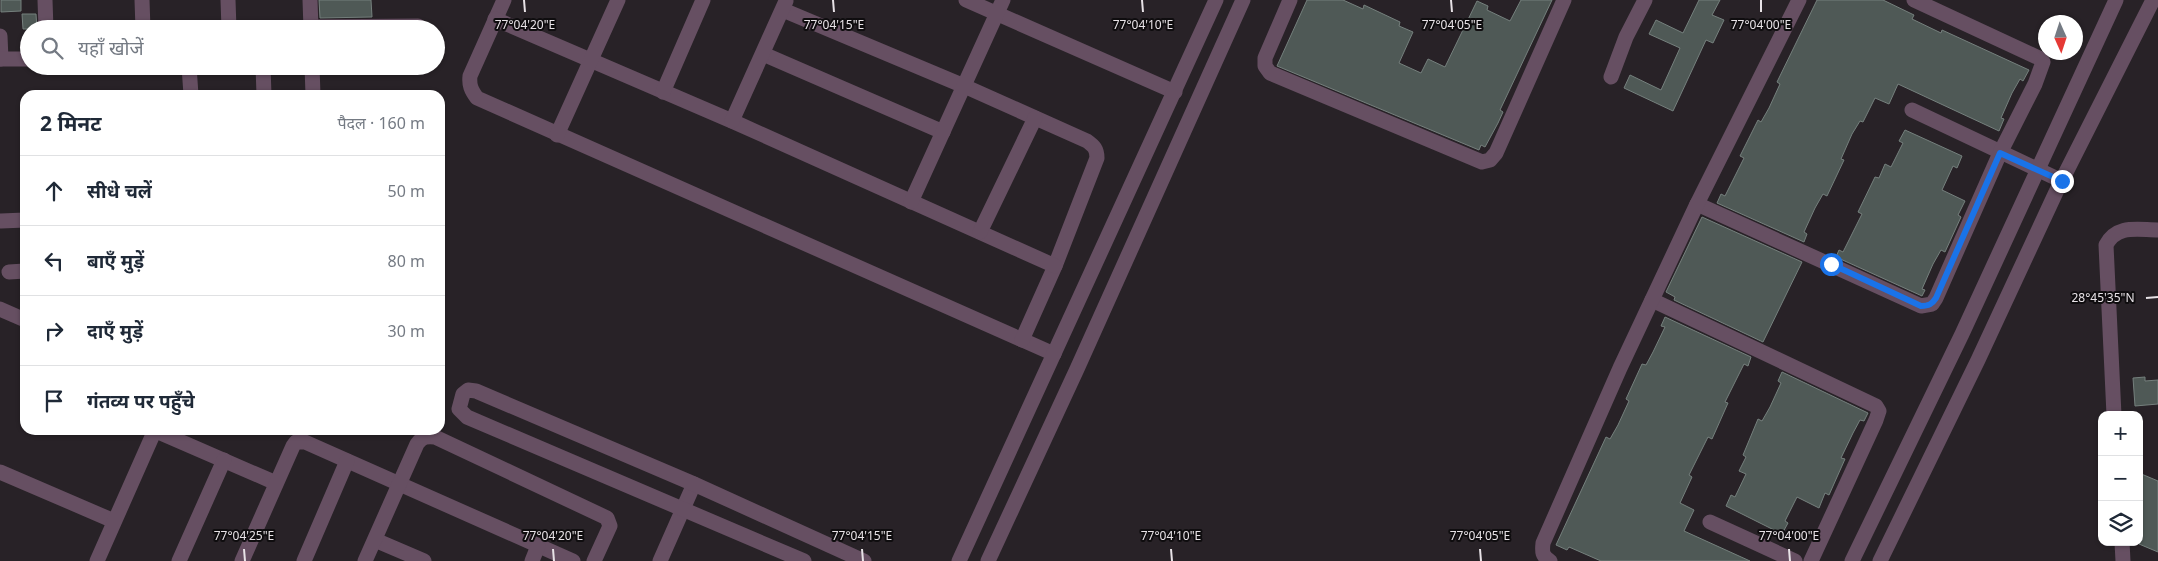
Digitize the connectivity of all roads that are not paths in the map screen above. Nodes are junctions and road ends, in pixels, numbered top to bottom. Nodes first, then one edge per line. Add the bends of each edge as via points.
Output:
1 (45, 0) edge
2 (142, 0) edge
3 (228, 0) edge
4 (310, 0) edge
5 (504, 0) edge
6 (618, 0) edge
7 (703, 0) edge
8 (966, 0) edge
9 (1216, 0) edge
10 (1243, 0) edge
11 (1290, 0) edge
12 (1564, 0) edge
13 (1645, 0) edge
14 (1799, 0) edge
15 (1914, 0) edge
16 (2116, 0) edge
17 (2152, 0) edge
18 (785, 5) edge
19 (1000, 7) edge
20 (495, 19) junction
21 (46, 20) edge
22 (143, 20) edge
23 (229, 20) edge
24 (311, 20) edge
25 (0, 36) edge
26 (763, 54) junction
27 (1, 59) edge
28 (20, 60) edge
29 (591, 61) junction
30 (190, 75) edge
31 (263, 75) edge
32 (312, 75) edge
33 (1611, 77) dead end
34 (964, 86) junction
35 (191, 90) edge
36 (264, 90) edge
37 (313, 90) edge
38 (663, 92) junction
39 (1175, 92) junction
40 (1912, 110) dead end
41 (1035, 118) junction
42 (732, 121) junction
43 (943, 132) junction
44 (558, 135) junction
45 (2000, 153) junction
46 (2037, 171) junction
47 (2062, 181) junction
48 (912, 202) junction
49 (1698, 204) junction
50 (20, 220) edge
51 (1, 221) edge
52 (2158, 230) edge
53 (980, 232) junction
54 (1056, 266) junction
55 (20, 271) edge
56 (10, 272) dead end
57 (1652, 300) junction
58 (0, 309) edge
59 (20, 318) edge
60 (1022, 340) junction
61 (1054, 354) junction
62 (2114, 411) edge
63 (152, 435) edge
64 (166, 435) edge
65 (224, 460) junction
66 (347, 462) junction
67 (0, 472) edge
68 (276, 483) junction
69 (399, 484) junction
70 (694, 484) junction
71 (683, 509) junction
72 (114, 521) junction
73 (1710, 522) dead end
74 (375, 540) junction
75 (538, 546) junction
76 (2122, 546) edge
77 (96, 561) edge
78 (179, 561) edge
79 (242, 561) edge
80 (304, 561) edge
81 (365, 561) edge
82 (424, 561) edge
83 (532, 561) edge
84 (573, 561) edge
85 (594, 561) edge
86 (660, 561) edge
87 (804, 561) edge
88 (864, 561) edge
89 (959, 561) edge
90 (988, 561) edge
91 (1550, 561) edge
92 (1795, 561) edge
93 (1811, 561) edge
94 (1852, 561) edge
95 (1880, 561) edge
96 (2123, 561) edge

1 - 21 street
2 - 22 street
3 - 23 street
4 - 24 street
5 - 20 street
6 - 29 street
7 - 38 street
8 - 19 street
9 - 39 street
10 - 90 street
11 - 12 street via 1265,58 1265,66 1270,73 1482,162 1490,160 1496,152
13 - 33 street
14 - 49 street
15 - 45 street via 2043,62
16 - 46 street
17 - 47 street
18 - 26 street
18 - 34 street
19 - 34 street
19 - 39 street
20 - 29 street
20 - 44 street via 470,76 471,91 485,103
25 - 27 street
26 - 42 street
26 - 43 street
27 - 28 street
29 - 38 street
29 - 44 street
30 - 35 street
31 - 36 street
32 - 37 street
34 - 41 street
34 - 43 street
38 - 42 street
39 - 61 street
40 - 45 street
41 - 53 street
41 - 54 street via 1087,141 1097,151
42 - 48 street
43 - 48 street
44 - 60 street
45 - 46 street
45 - 49 street via 1936,298 1927,306
46 - 47 street
46 - 94 street
47 - 95 street
48 - 53 street
49 - 57 street
50 - 51 street
52 - 62 street via 2123,229 2111,235 2106,244
53 - 54 street
54 - 60 street
55 - 56 street
57 - 91 street via 1543,543 1544,557
57 - 93 street via 1876,406 1876,420
58 - 59 street
60 - 61 street
61 - 89 street
63 - 72 street
64 - 65 street
65 - 68 street
65 - 78 street
66 - 68 street via 305,442 296,442
66 - 69 street
66 - 80 street
67 - 72 street
68 - 79 street
69 - 74 street
69 - 75 street
69 - 85 street via 422,438 435,437 607,518 610,526
70 - 71 street
70 - 71 street via 476,391 468,390 463,394 459,409 468,417
70 - 88 street
71 - 86 street
71 - 87 street
72 - 77 street
73 - 92 street
74 - 81 street
74 - 82 street
75 - 83 street
75 - 84 street
76 - 96 street

